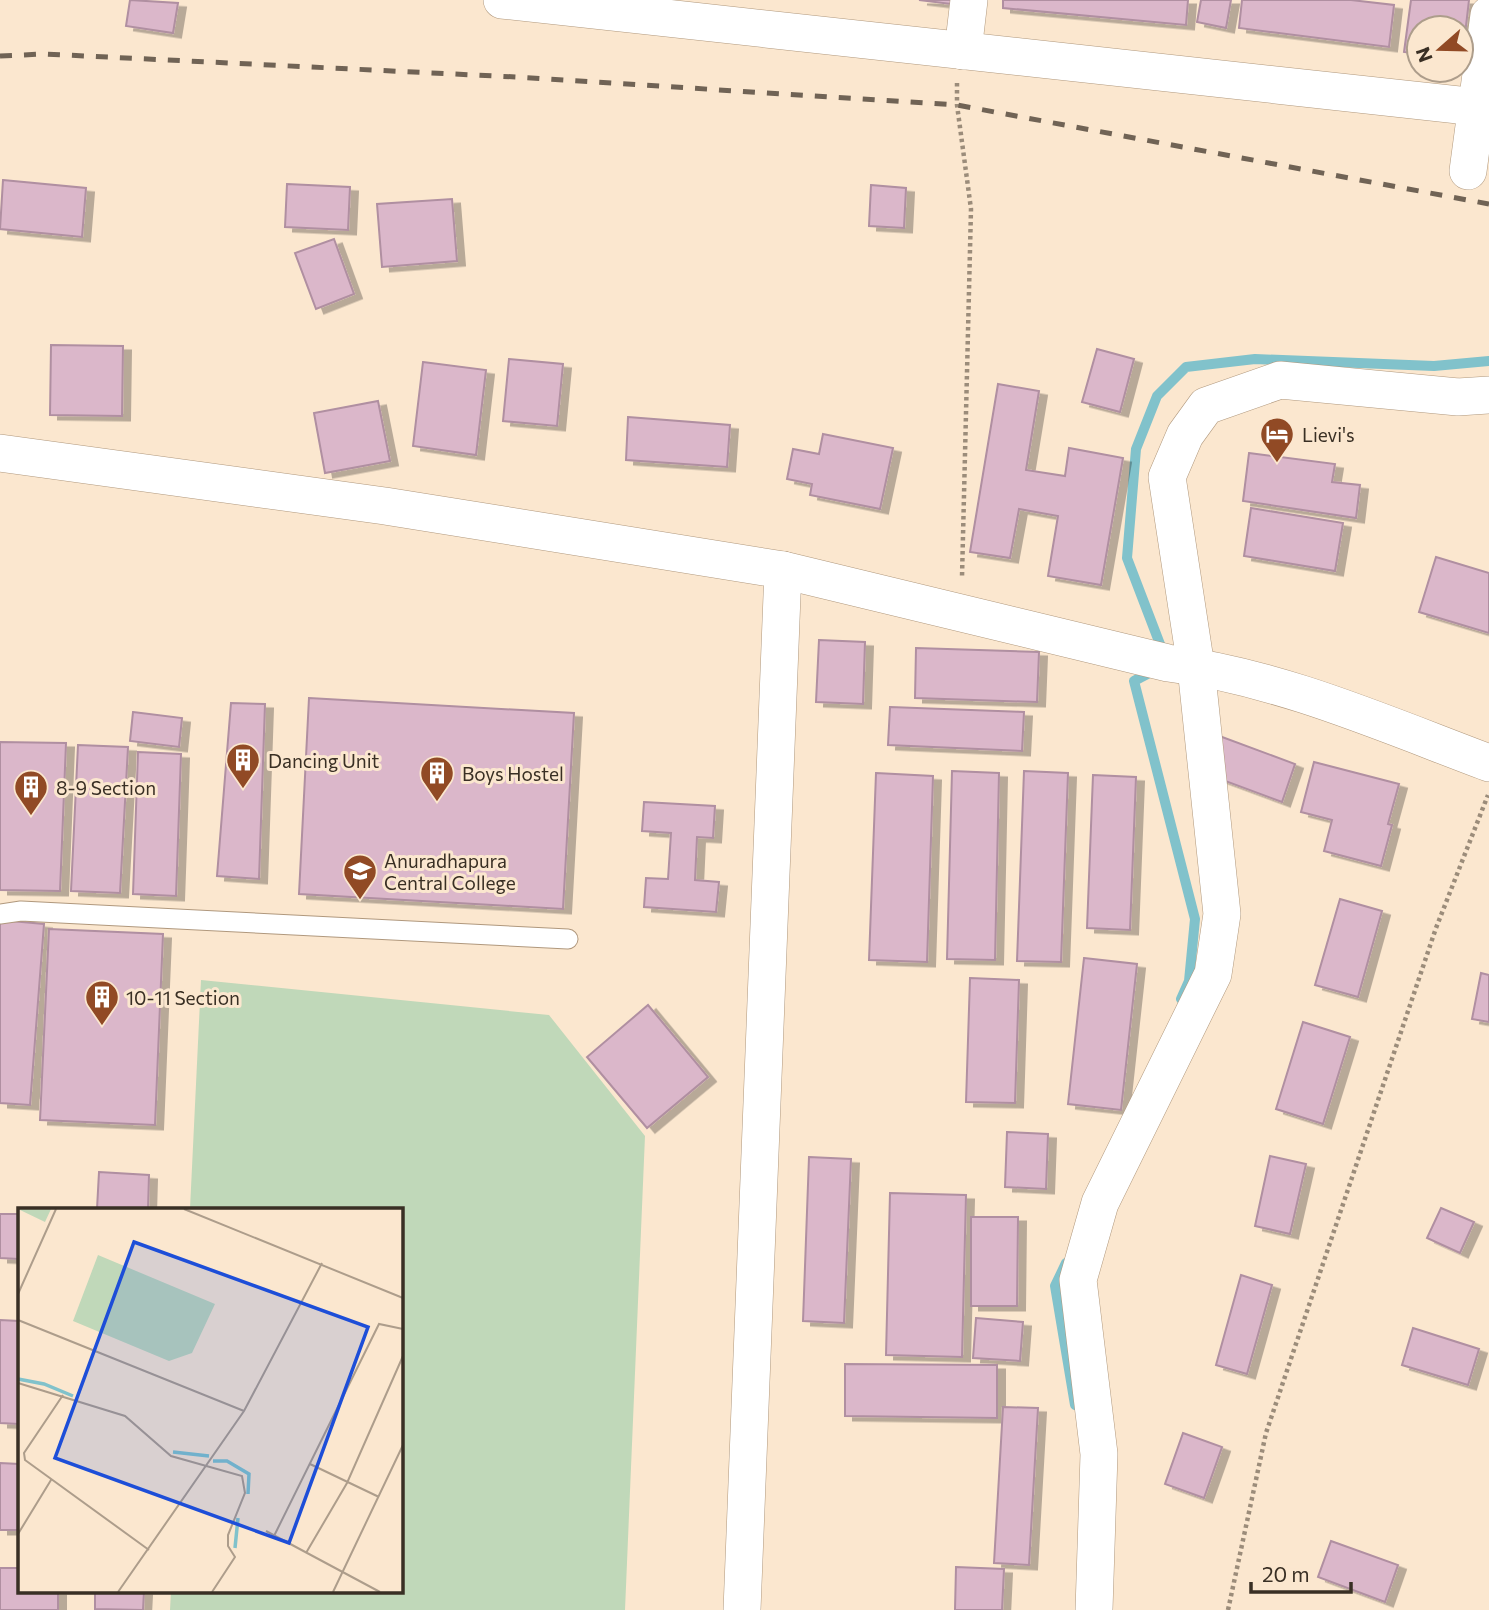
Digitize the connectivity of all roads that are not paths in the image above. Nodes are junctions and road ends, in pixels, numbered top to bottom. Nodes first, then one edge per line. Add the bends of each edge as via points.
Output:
1 (502, 0) edge
2 (969, 0) edge
3 (1489, 15) edge
4 (963, 51) junction
5 (1477, 107) junction
6 (1468, 171) dead end
7 (1489, 395) edge
8 (0, 453) edge
9 (783, 570) junction
10 (1196, 667) junction
11 (1489, 763) edge
12 (0, 914) edge
13 (568, 939) dead end
14 (742, 1610) edge
15 (1094, 1610) edge

1 - 4 street
2 - 4 street
3 - 5 street
4 - 5 street
5 - 6 street
7 - 10 street via 1458,397 1280,380 1206,406 1185,435 1167,477
8 - 9 street via 385,506
9 - 10 street
9 - 14 street
10 - 11 street via 1318,698
10 - 15 street via 1222,914 1213,974 1100,1203 1078,1280 1099,1454
12 - 13 lane via 21,911

